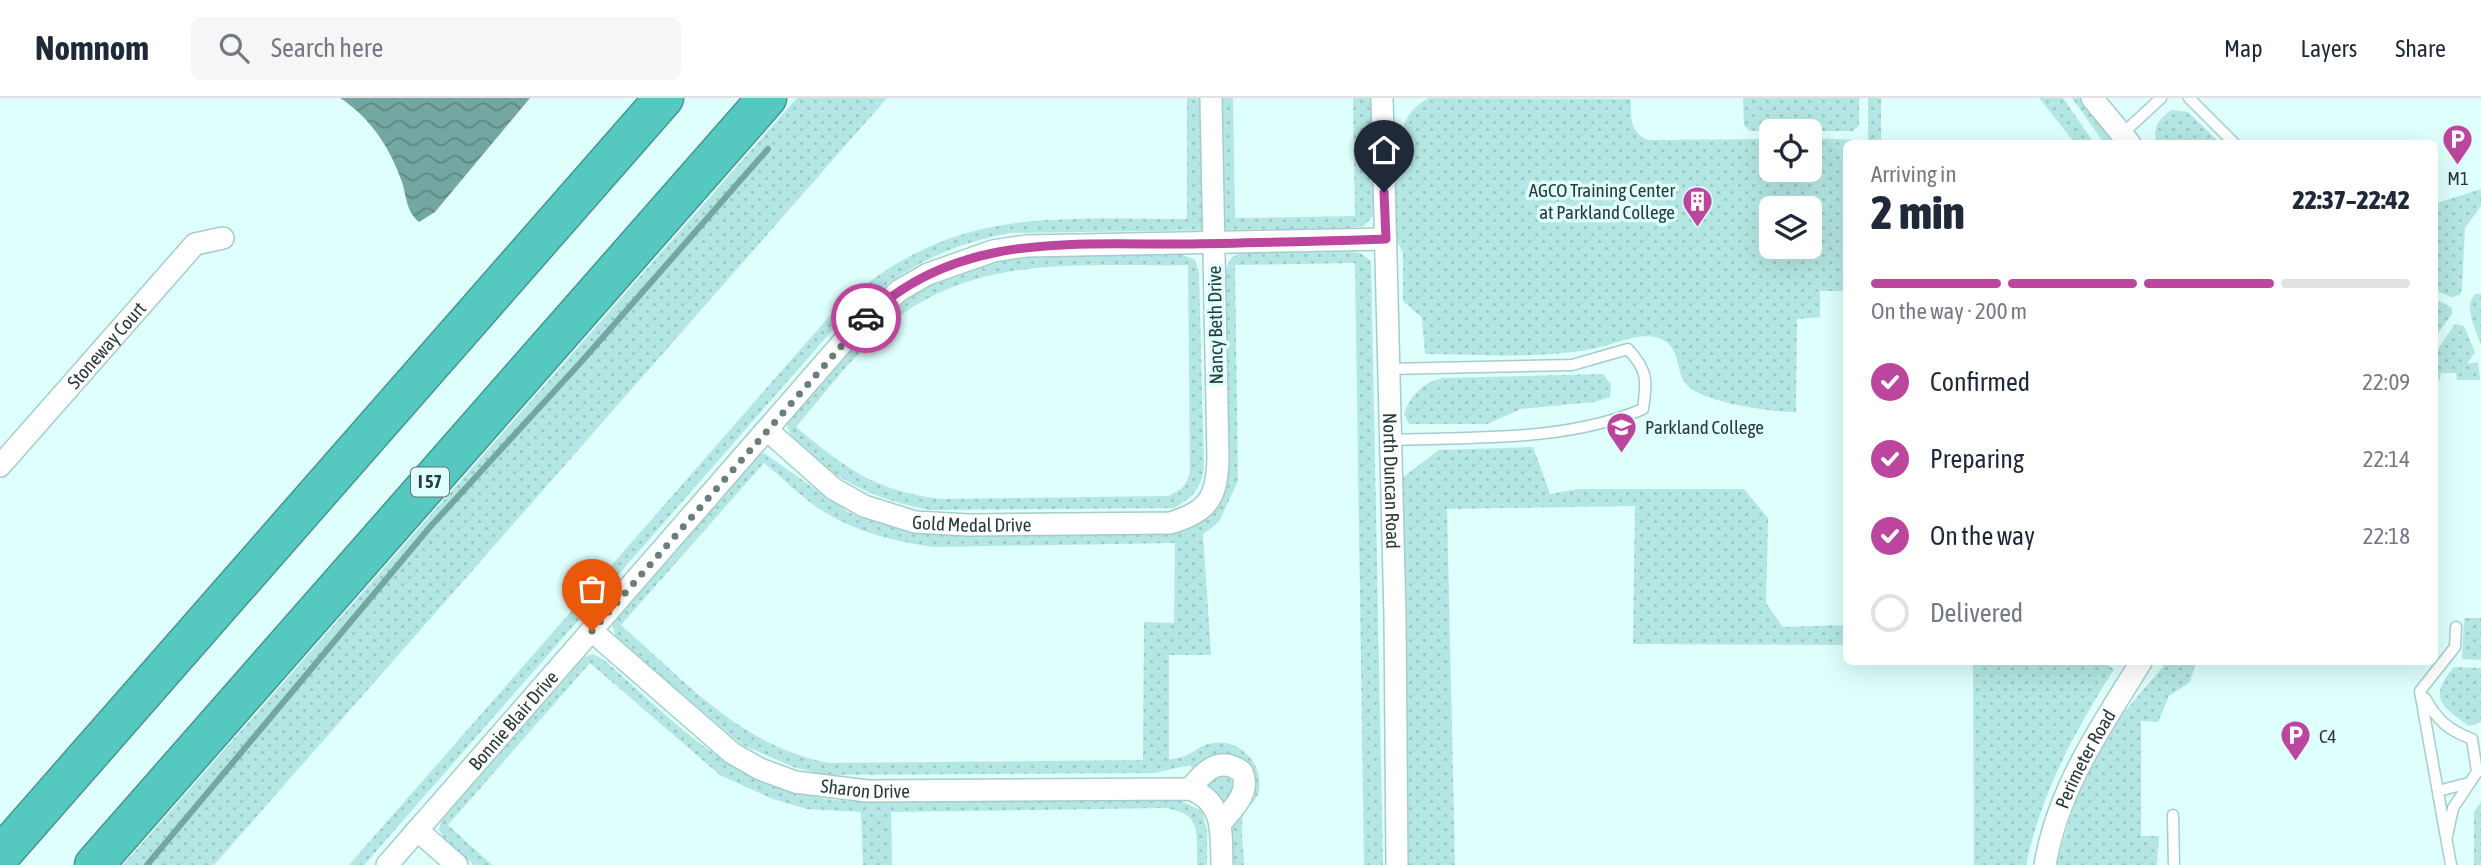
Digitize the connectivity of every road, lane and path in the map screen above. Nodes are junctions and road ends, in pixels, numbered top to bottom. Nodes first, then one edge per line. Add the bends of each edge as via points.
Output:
1 (664, 98) edge
2 (767, 98) edge
3 (1211, 98) edge
4 (1382, 98) edge
5 (2092, 98) edge
6 (2161, 98) edge
7 (2189, 98) edge
8 (2125, 139) edge
9 (2231, 140) edge
10 (223, 238) dead end
11 (1386, 239) junction
12 (1212, 243) junction
13 (1388, 369) junction
14 (766, 430) junction
15 (1388, 440) junction
16 (0, 466) edge
17 (1204, 507) joint
18 (2456, 627) dead end
19 (592, 631) junction
20 (2139, 665) edge
21 (2420, 691) junction
22 (2454, 732) junction
23 (2428, 734) junction
24 (2469, 783) junction
25 (1190, 789) junction
26 (2438, 791) junction
27 (2173, 815) dead end
28 (1221, 823) junction
29 (417, 830) junction
30 (2446, 845) junction
31 (0, 856) edge
32 (94, 865) edge
33 (387, 865) edge
34 (457, 865) edge
35 (1222, 865) edge
36 (1397, 865) edge
37 (2045, 865) edge
38 (2174, 865) edge
39 (2451, 865) edge

1 - 31 highway
2 - 32 highway, I 57
3 - 12 street, Nancy Beth Drive
4 - 11 street, North Duncan Road
5 - 8 street
6 - 8 lane
7 - 9 lane
10 - 16 street, Stoneway Court via 195,244
11 - 12 street, Bonnie Blair Drive
11 - 13 street, North Duncan Road
12 - 14 street, Bonnie Blair Drive via 1026,246 963,259 900,290 857,327
12 - 17 street, Nancy Beth Drive via 1218,465 1213,495
13 - 15 street, North Duncan Road
13 - 15 lane via 1572,365 1628,349 1643,367 1645,393 1643,409 1623,418 1545,433
14 - 17 street, Gold Medal Drive via 834,489 864,506 915,522 1171,523
14 - 19 street, Bonnie Blair Drive
15 - 36 street, North Duncan Road
18 - 21 lane via 2455,647
19 - 25 street, Sharon Drive via 732,753 795,782 854,791
19 - 29 street, Bonnie Blair Drive
20 - 37 street, Perimeter Road via 2072,777
21 - 22 lane via 2436,718
21 - 23 lane
22 - 23 lane
22 - 24 lane via 2472,739 2477,772
23 - 26 lane
24 - 26 lane
24 - 30 lane via 2453,808
25 - 28 street via 1211,801
25 - 28 street via 1213,765 1236,768 1244,778 1242,796
26 - 30 lane
27 - 38 lane
28 - 35 street
29 - 33 street, Bonnie Blair Drive
29 - 34 street
30 - 39 lane

